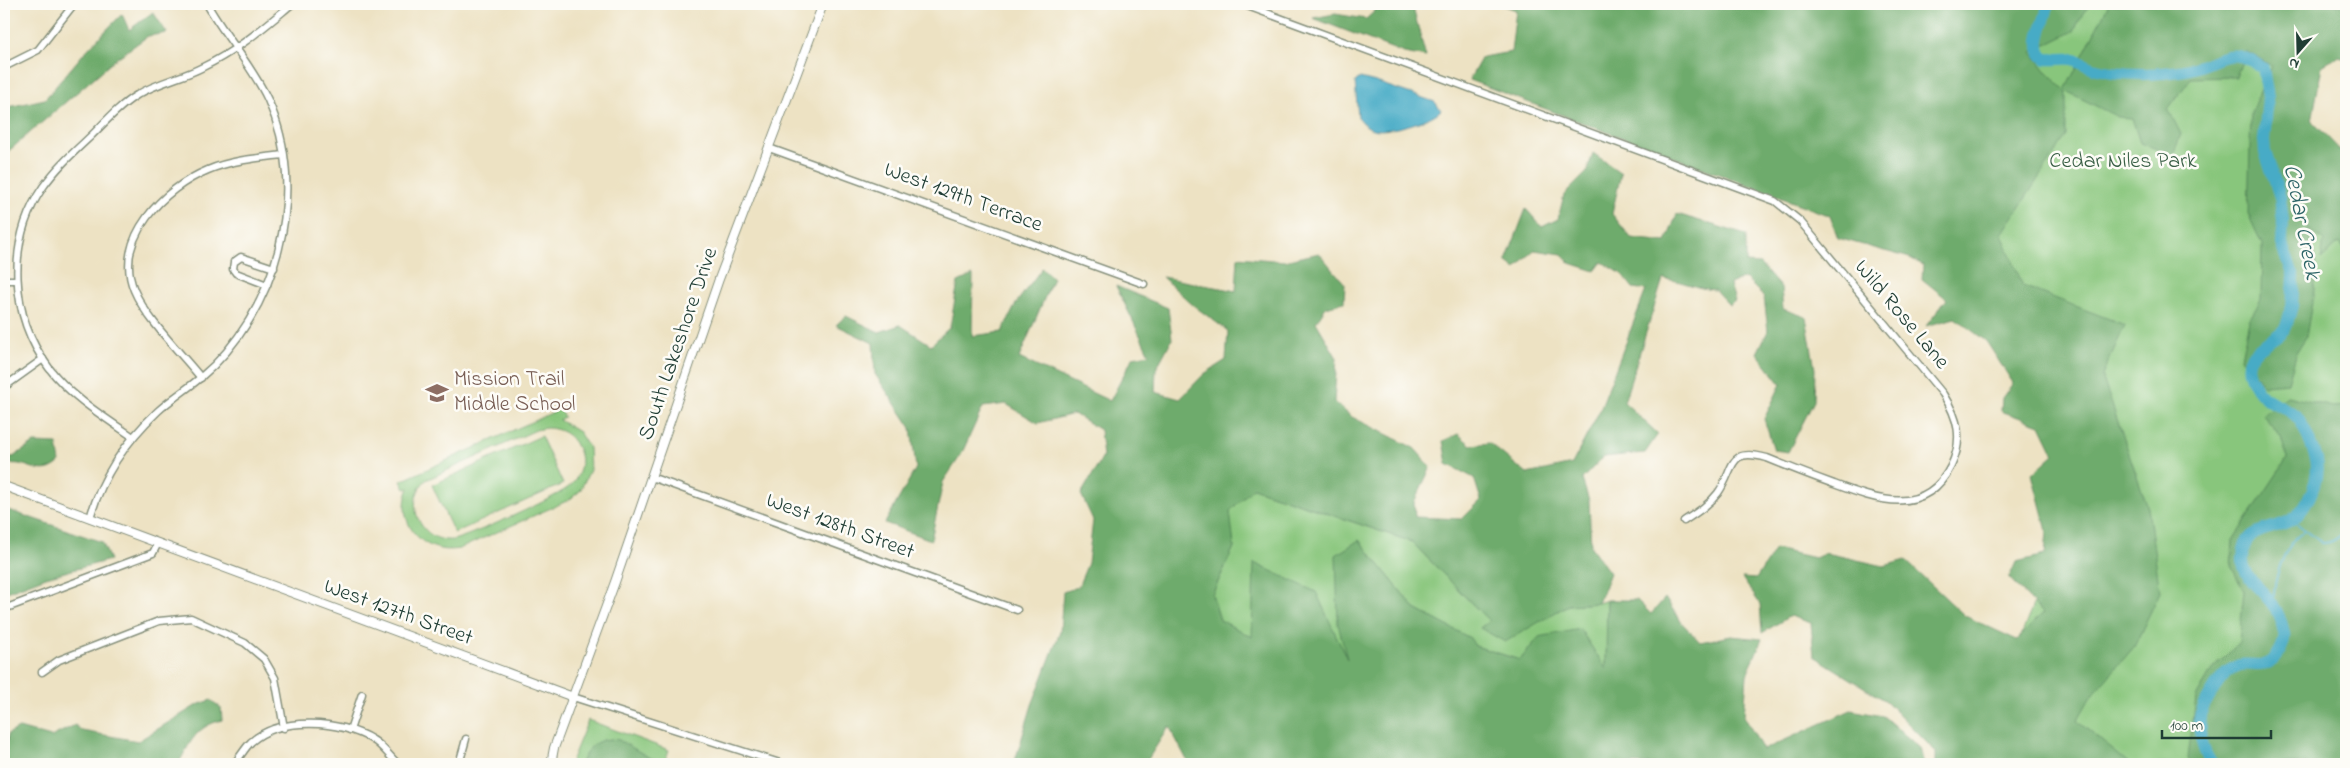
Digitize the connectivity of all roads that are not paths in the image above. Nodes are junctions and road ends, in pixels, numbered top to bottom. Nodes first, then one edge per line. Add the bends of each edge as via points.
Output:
1 (74, 4) edge
2 (207, 4) edge
3 (292, 4) edge
4 (823, 4) edge
5 (1242, 4) edge
6 (237, 48) junction
7 (4, 67) edge
8 (769, 148) junction
9 (283, 155) junction
10 (274, 268) junction
11 (4, 280) edge
12 (16, 280) junction
13 (1144, 284) dead end
14 (267, 285) junction
15 (43, 359) junction
16 (201, 378) junction
17 (4, 387) edge
18 (133, 437) junction
19 (651, 477) junction
20 (4, 486) edge
21 (90, 518) junction
22 (1684, 521) dead end
23 (158, 544) junction
24 (4, 609) edge
25 (1017, 610) dead end
26 (42, 672) dead end
27 (362, 694) dead end
28 (573, 697) junction
29 (284, 728) junction
30 (350, 730) junction
31 (466, 739) dead end
32 (234, 764) edge
33 (398, 764) edge
34 (459, 764) edge
35 (551, 764) edge
36 (783, 764) edge

1 - 7 street via 38,50
2 - 6 street
3 - 6 street
4 - 8 street, South Lakeshore Drive
5 - 22 street, Wild Rose Lane via 1759,194 1785,207 1944,394 1957,419 1958,442 1950,468 1934,488 1920,497 1901,501 1875,498 1767,458 1742,455 1732,463 1713,499
6 - 9 street via 268,100
6 - 12 street via 203,67 137,95 65,160 43,187 27,217
8 - 13 street, West 129th Terrace
8 - 19 street, South Lakeshore Drive via 719,279
9 - 10 street via 285,215
9 - 16 street via 220,166 191,179 155,208 134,239 130,276 138,300
10 - 14 street
10 - 14 street via 241,257 234,262 236,273
11 - 12 street
12 - 15 street via 24,317
14 - 16 street via 240,334
15 - 17 street
15 - 18 street via 72,392
16 - 18 street via 159,410
18 - 21 street via 110,470
19 - 25 street, West 128th Street
19 - 28 street, South Lakeshore Drive
20 - 21 street, West 127th Street
21 - 23 street, West 127th Street
23 - 24 street via 153,553
23 - 28 street, West 127th Street
26 - 29 street via 59,660 159,621 191,618 245,643 264,659 275,678
27 - 30 street
28 - 35 street, South Lakeshore Drive
28 - 36 street, West 127th Street
29 - 30 street via 311,723
29 - 32 street via 274,729 251,742
30 - 33 street via 373,740
31 - 34 street

